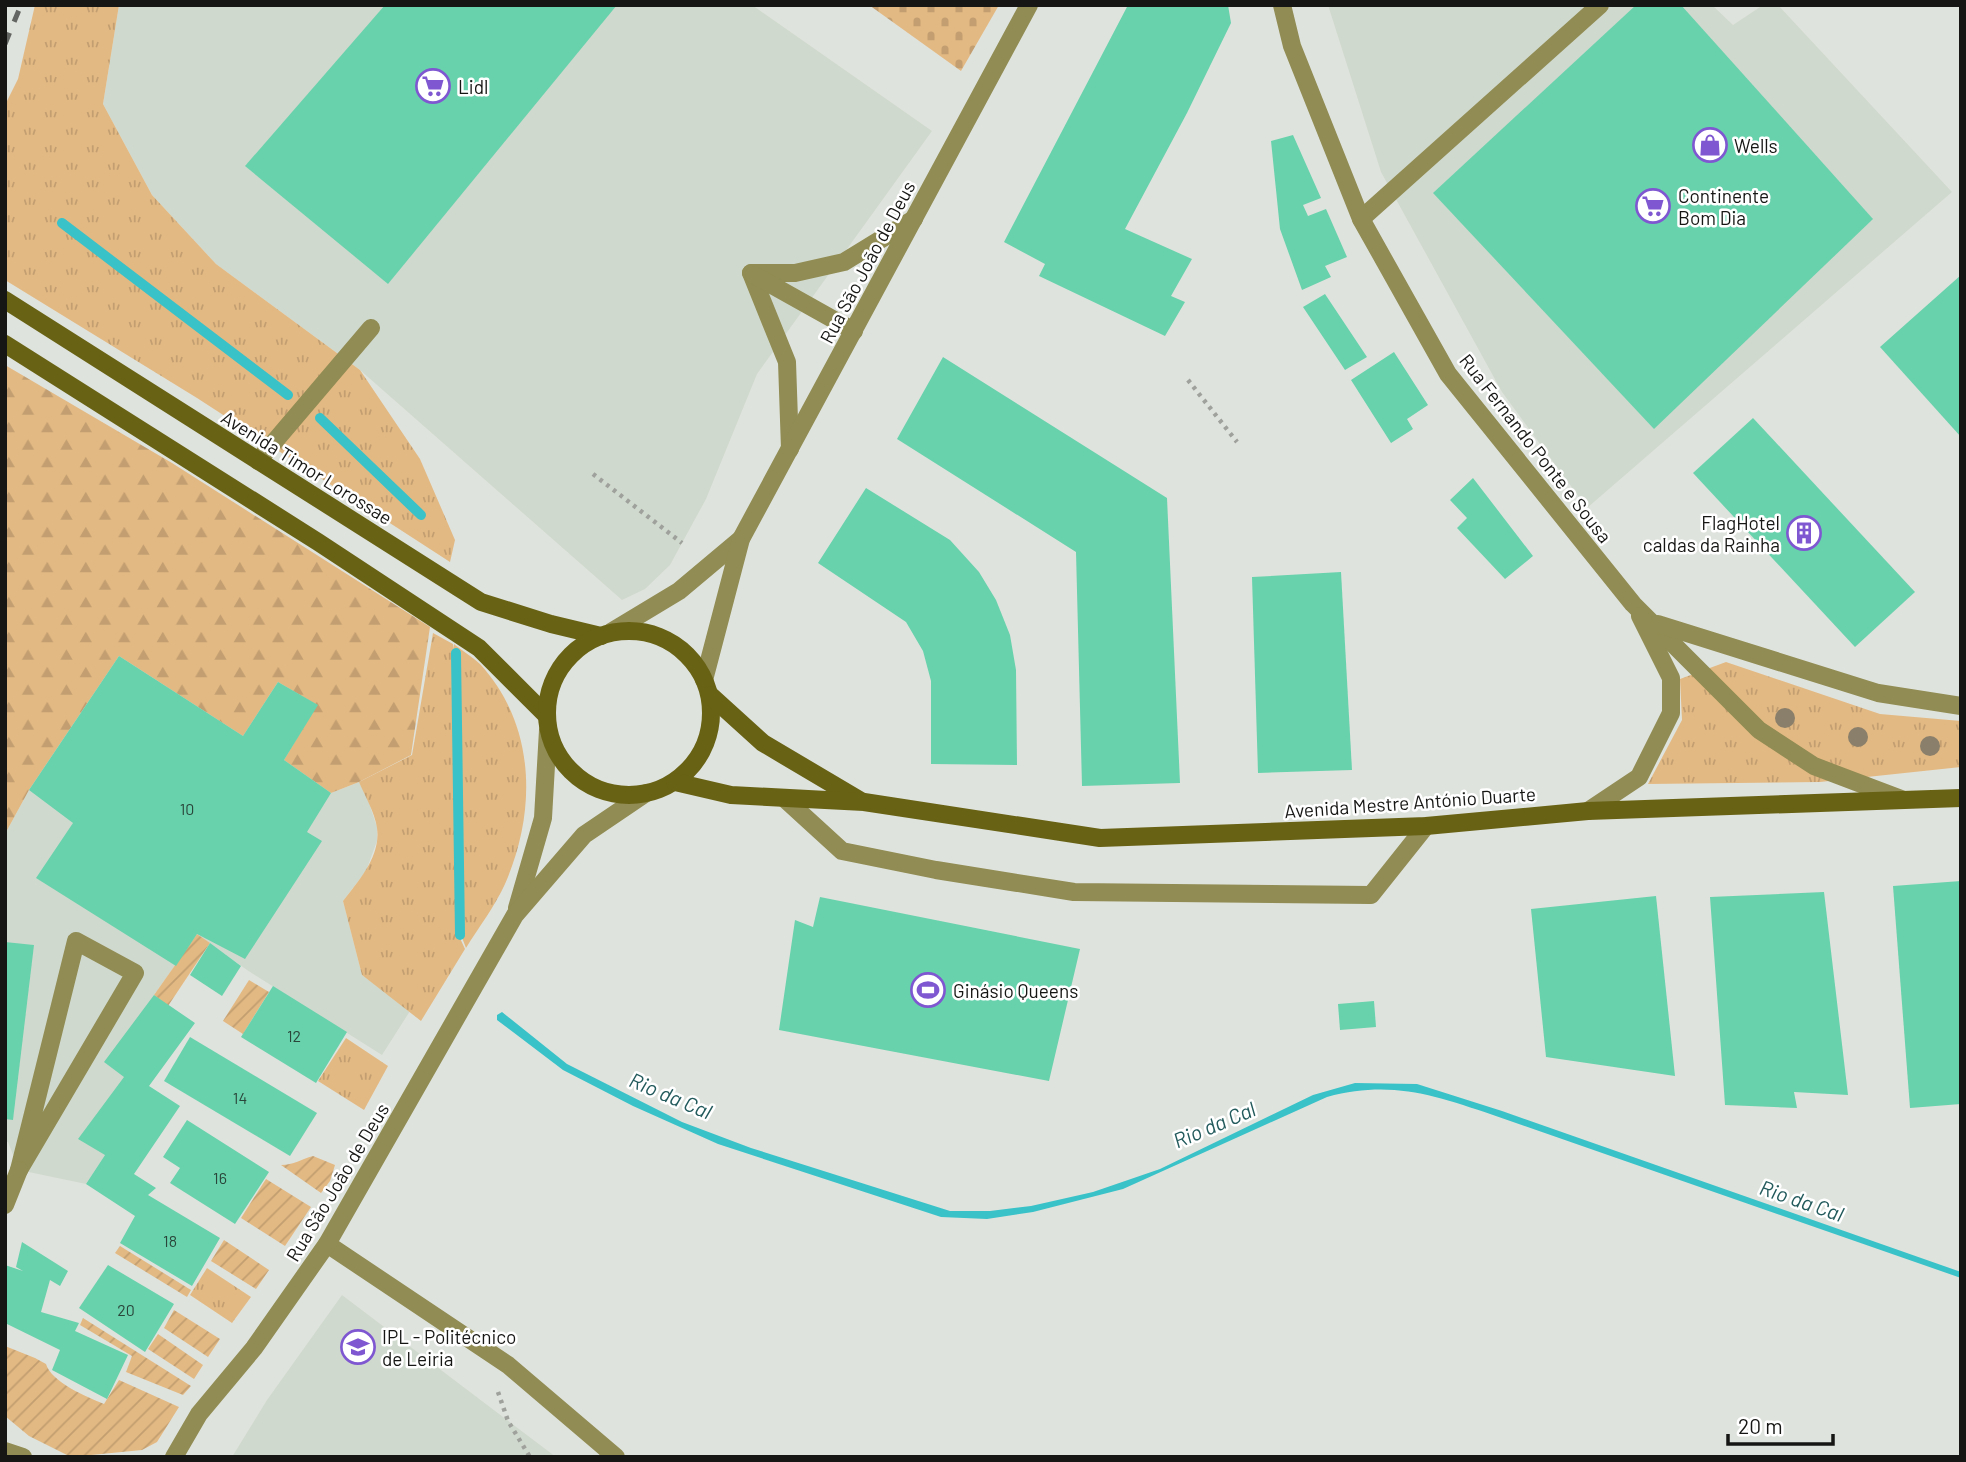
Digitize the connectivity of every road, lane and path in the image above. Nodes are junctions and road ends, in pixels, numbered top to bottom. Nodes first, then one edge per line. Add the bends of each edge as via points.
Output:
1 (1030, 5) edge
2 (1282, 5) edge
3 (1600, 5) edge
4 (914, 219) junction
5 (1361, 219) junction
6 (751, 273) junction
7 (5, 300) edge
8 (371, 328) dead end
9 (854, 331) junction
10 (5, 344) edge
11 (1188, 380) dead end
12 (1237, 442) dead end
13 (790, 449) junction
14 (258, 461) junction
15 (593, 474) dead end
16 (741, 539) junction
17 (682, 543) dead end
18 (1633, 604) junction
19 (1653, 622) junction
20 (606, 634) junction
21 (707, 688) junction
22 (1961, 706) edge
23 (547, 723) junction
24 (675, 782) junction
25 (646, 793) junction
26 (784, 798) junction
27 (1961, 798) edge
28 (1901, 799) junction
29 (864, 802) junction
30 (1588, 811) junction
31 (1426, 826) junction
32 (515, 915) junction
33 (19, 1170) junction
34 (5, 1205) edge
35 (327, 1244) junction
36 (492, 1354) junction
37 (5, 1451) edge
38 (23, 1457) edge
39 (174, 1457) edge
40 (530, 1457) edge
41 (616, 1457) edge

1 - 4 street, Rua São João de Deus
2 - 5 street, Rua Fernando Ponte e Sousa via 1292,46
3 - 5 street
4 - 6 street via 844,262 795,273
4 - 9 street, Rua São João de Deus
5 - 18 street, Rua Fernando Ponte e Sousa via 1448,373
6 - 9 street
6 - 13 street via 787,362
7 - 14 main road, Avenida Timor Lorossae
8 - 14 street
9 - 13 street, Rua São João de Deus
10 - 23 main road via 479,648
11 - 12 path
13 - 16 street, Rua São João de Deus
14 - 20 main road, Avenida Timor Lorossae via 481,602 551,624
15 - 17 path
16 - 20 street via 679,591
16 - 21 street
18 - 19 street, Rua Fernando Ponte e Sousa
18 - 30 street, Rua Fernando Ponte e Sousa via 1671,678 1671,713 1639,777
19 - 22 street, Rua Fernando Ponte e Sousa via 1878,693
19 - 28 street, Rua Fernando Ponte e Sousa via 1759,730 1814,766
20 - 21 main road via 644,632 674,644 686,654
20 - 23 main road via 582,645 559,668 547,697
21 - 24 main road via 712,711 706,743
21 - 29 main road via 764,743
23 - 25 main road via 560,760 584,782 613,794
23 - 32 street via 543,818
24 - 25 main road
24 - 26 main road, Avenida Mestre António Duarte via 731,795
25 - 32 street via 584,835
26 - 29 main road, Avenida Mestre António Duarte
26 - 31 street via 842,851 1074,892 1371,895
27 - 28 main road, Avenida Mestre António Duarte
28 - 30 main road, Avenida Mestre António Duarte
29 - 31 main road, Avenida Mestre António Duarte via 1100,838
30 - 31 main road, Avenida Mestre António Duarte
32 - 35 street, Rua São João de Deus
33 - 33 street via 49,1049 76,940 135,973
33 - 34 street
35 - 36 street
35 - 39 street, Rua São João de Deus via 254,1348 199,1414
36 - 40 path via 500,1401
36 - 41 street
37 - 38 street

